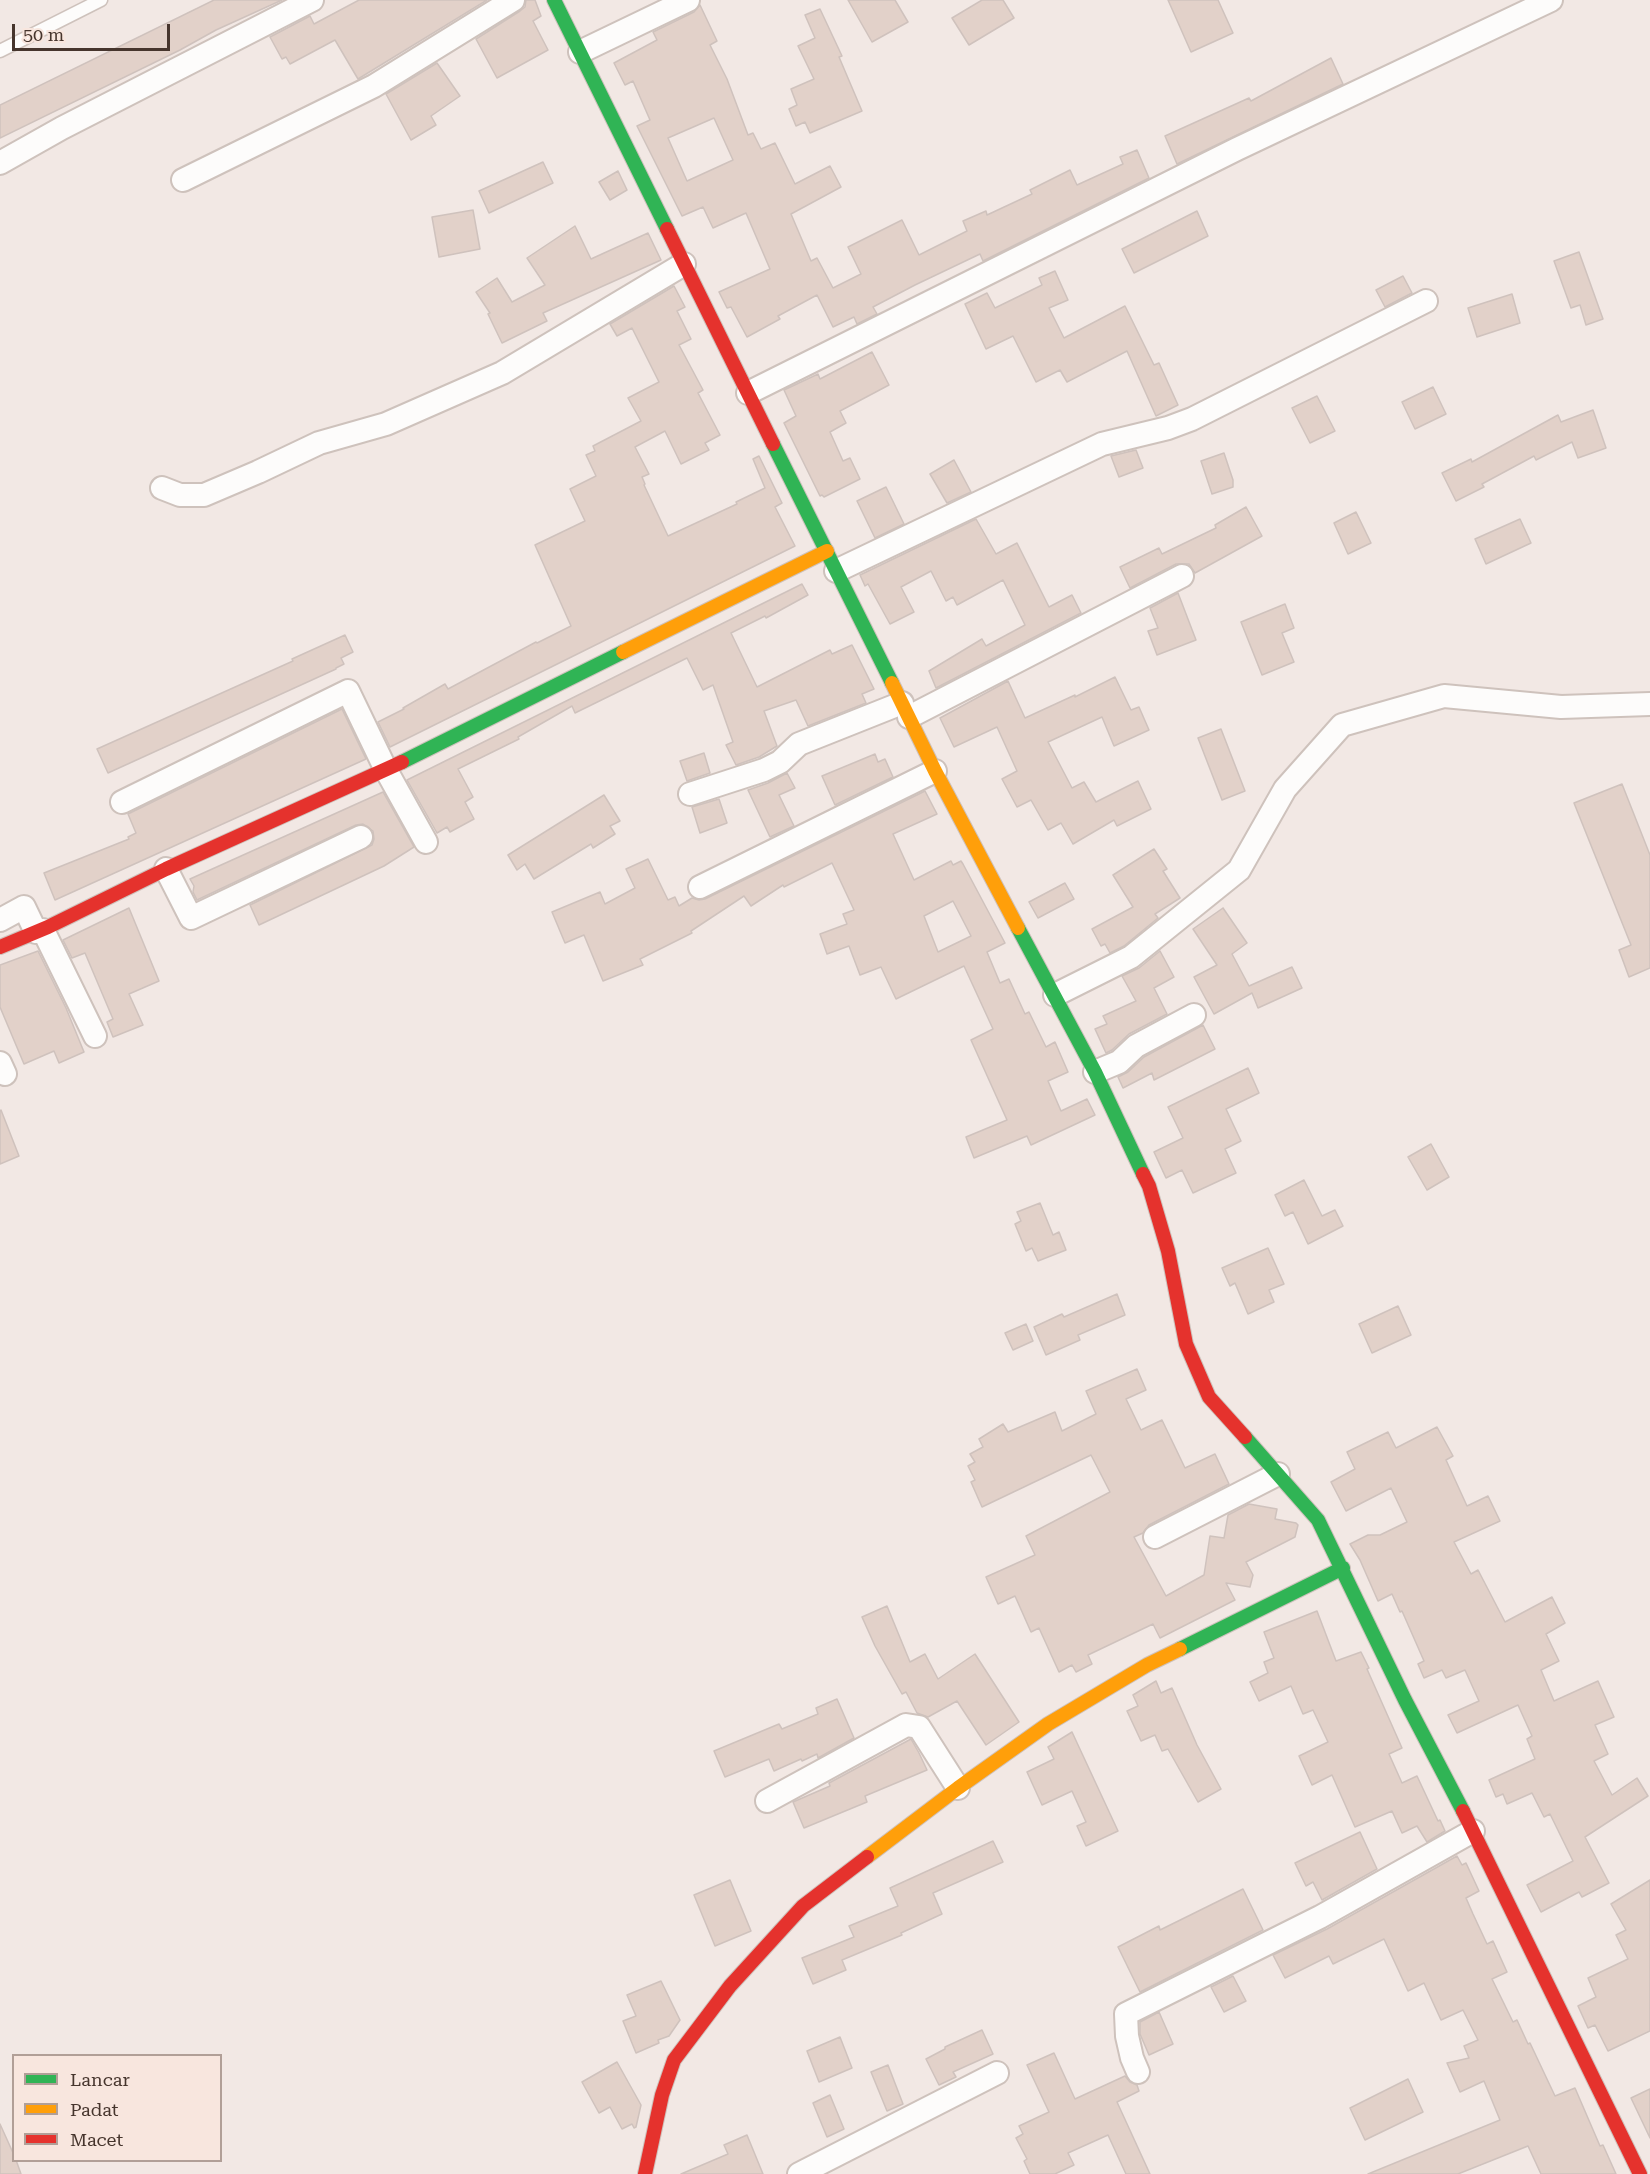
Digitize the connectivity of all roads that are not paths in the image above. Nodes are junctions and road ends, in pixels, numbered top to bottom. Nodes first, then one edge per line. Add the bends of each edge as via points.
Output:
1 (101, 0) edge
2 (312, 0) edge
3 (513, 0) edge
4 (554, 0) edge
5 (688, 0) edge
6 (1551, 0) edge
7 (0, 51) edge
8 (580, 52) junction
9 (0, 163) edge
10 (183, 180) dead end
11 (684, 264) junction
12 (1426, 301) dead end
13 (748, 393) junction
14 (162, 488) dead end
15 (832, 561) junction
16 (1182, 576) dead end
17 (1650, 704) edge
18 (905, 710) junction
19 (386, 770) junction
20 (936, 771) junction
21 (690, 794) dead end
22 (122, 802) dead end
23 (361, 837) dead end
24 (426, 842) dead end
25 (166, 868) junction
26 (700, 887) dead end
27 (0, 920) edge
28 (39, 931) junction
29 (0, 947) edge
30 (1055, 995) junction
31 (1194, 1015) dead end
32 (95, 1036) dead end
33 (1095, 1072) junction
34 (1278, 1474) junction
35 (1155, 1537) dead end
36 (1343, 1568) junction
37 (958, 1788) junction
38 (767, 1802) dead end
39 (1473, 1831) junction
40 (1138, 2072) dead end
41 (998, 2073) dead end
42 (645, 2174) edge
43 (799, 2174) edge
44 (1640, 2174) edge

1 - 7 lane
2 - 9 street
3 - 10 street via 374,86
4 - 8 street
5 - 8 street
6 - 13 street via 1237,149
8 - 11 street
11 - 13 street
11 - 14 street via 502,373 386,424 319,443 204,495 180,495
12 - 15 street via 1192,419 1102,444
13 - 15 street
15 - 18 street
15 - 19 street
16 - 18 street
17 - 30 street via 1561,707 1444,696 1342,725 1285,789 1239,870 1131,957
18 - 20 street
18 - 21 street via 799,744 780,762 764,770
19 - 22 street via 348,691
19 - 24 street
19 - 25 street
20 - 26 street
20 - 30 street
23 - 25 street via 191,918
25 - 28 street
27 - 28 street via 24,908
28 - 29 street
28 - 32 street
30 - 33 street
31 - 33 street via 1136,1046 1119,1062
33 - 34 street via 1149,1186 1168,1251 1185,1344 1194,1366 1209,1397
34 - 35 street
34 - 36 street via 1318,1520
36 - 37 street via 1147,1665 1048,1724
36 - 39 street
37 - 38 street via 919,1728 906,1725
37 - 42 street via 804,1906 730,1986 674,2060 662,2095
39 - 40 street via 1320,1917 1126,2014 1126,2036
39 - 44 street
41 - 43 street

